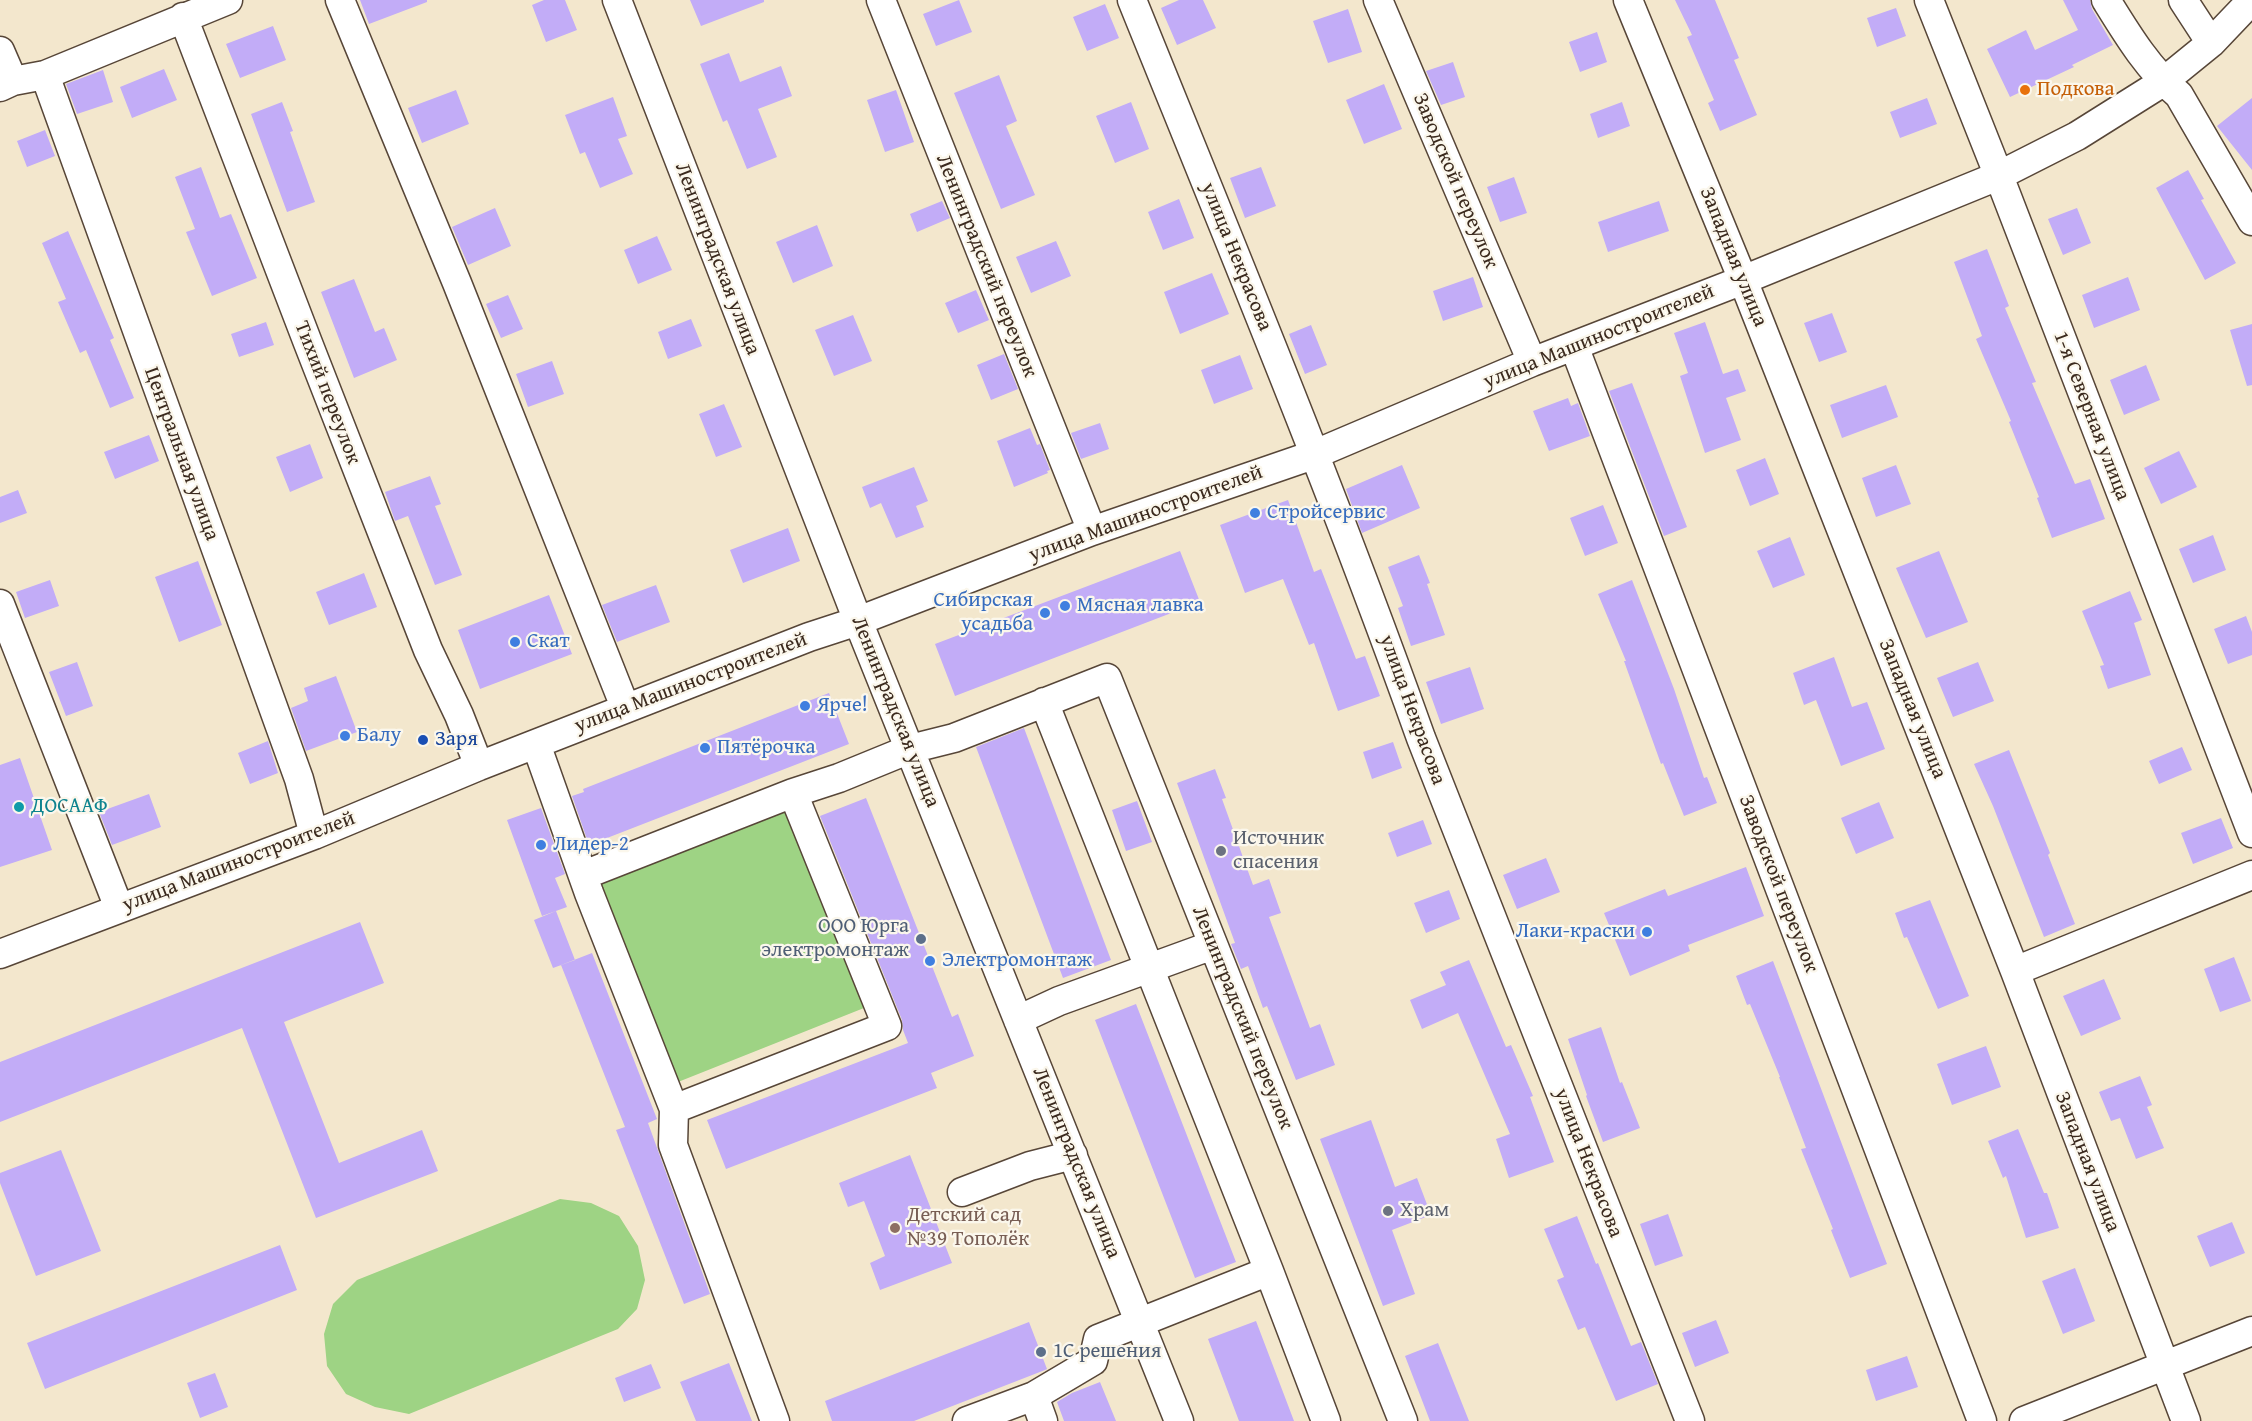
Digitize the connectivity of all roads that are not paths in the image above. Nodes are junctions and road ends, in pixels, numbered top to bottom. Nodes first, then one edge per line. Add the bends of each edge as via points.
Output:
1 (228, 0) edge
2 (340, 0) edge
3 (617, 0) edge
4 (881, 0) edge
5 (1132, 0) edge
6 (1378, 0) edge
7 (1628, 0) edge
8 (1929, 0) edge
9 (2106, 0) edge
10 (2183, 0) edge
11 (2243, 9) edge
12 (183, 17) junction
13 (2211, 43) junction
14 (0, 51) edge
15 (45, 75) junction
16 (2163, 82) junction
17 (6, 84) edge
18 (1998, 176) junction
19 (2252, 221) edge
20 (1743, 280) junction
21 (1574, 346) junction
22 (1532, 362) junction
23 (1313, 455) junction
24 (1092, 531) junction
25 (0, 604) edge
26 (858, 621) junction
27 (1044, 702) junction
28 (625, 707) junction
29 (536, 744) junction
30 (910, 749) junction
31 (479, 766) junction
32 (793, 793) junction
33 (2252, 833) edge
34 (314, 835) junction
35 (2252, 874) edge
36 (584, 875) junction
37 (118, 908) junction
38 (1213, 945) junction
39 (0, 954) edge
40 (1149, 967) junction
41 (2015, 971) junction
42 (1018, 1020) junction
43 (674, 1110) junction
44 (1073, 1155) junction
45 (962, 1192) dead end
46 (1269, 1271) junction
47 (1140, 1323) junction
48 (2252, 1331) edge
49 (2165, 1366) junction
50 (1038, 1409) edge
51 (775, 1421) edge
52 (967, 1421) edge
53 (1179, 1421) edge
54 (1326, 1421) edge
55 (1402, 1421) edge
56 (1690, 1421) edge
57 (1982, 1421) edge
58 (2024, 1421) edge
59 (2186, 1421) edge

1 - 12 street
2 - 28 street
3 - 26 street, Ленинградская улица
4 - 24 street, Ленинградский переулок
5 - 23 street, улица Некрасова
6 - 22 street, Заводской переулок
7 - 20 street, Западная улица
8 - 18 street, 1-я Северная улица
9 - 16 street via 2134,46
10 - 13 street
11 - 13 street, улица Машиностроителей
12 - 15 street
12 - 31 street, Тихий переулок via 428,650
13 - 16 street, улица Машиностроителей
14 - 17 street
15 - 17 street
15 - 34 street, Центральная улица via 298,779
16 - 18 street, улица Машиностроителей via 2077,136
16 - 19 street via 2179,95
18 - 20 street, улица Машиностроителей
18 - 33 street, 1-я Северная улица
20 - 21 street, улица Машиностроителей
20 - 41 street, Западная улица
21 - 22 street, улица Машиностроителей
21 - 57 street, Заводской переулок
22 - 23 street, улица Машиностроителей
23 - 24 street, улица Машиностроителей
23 - 56 street, улица Некрасова
24 - 26 street, улица Машиностроителей
25 - 37 street
26 - 28 street, улица Машиностроителей
26 - 30 street, Ленинградская улица
27 - 30 street via 954,738
27 - 38 street, Ленинградский переулок via 1107,678
27 - 40 street
28 - 29 street, улица Машиностроителей
29 - 31 street, улица Машиностроителей
29 - 36 street
30 - 32 street
30 - 42 street, Ленинградская улица
31 - 34 street, улица Машиностроителей
32 - 36 street
32 - 43 street via 887,1026
34 - 37 street, улица Машиностроителей
35 - 41 street
36 - 43 street
37 - 39 street, улица Машиностроителей
38 - 40 street
38 - 55 street, Ленинградский переулок
40 - 42 street
40 - 46 street
41 - 49 street, Западная улица
42 - 44 street, Ленинградская улица
43 - 51 street via 673,1145
44 - 45 street via 1030,1166
44 - 47 street, Ленинградская улица
46 - 47 street
46 - 54 street
47 - 50 street via 1098,1339 1093,1361
47 - 53 street, Ленинградская улица
48 - 49 street
49 - 58 street
49 - 59 street, Западная улица
50 - 52 street

